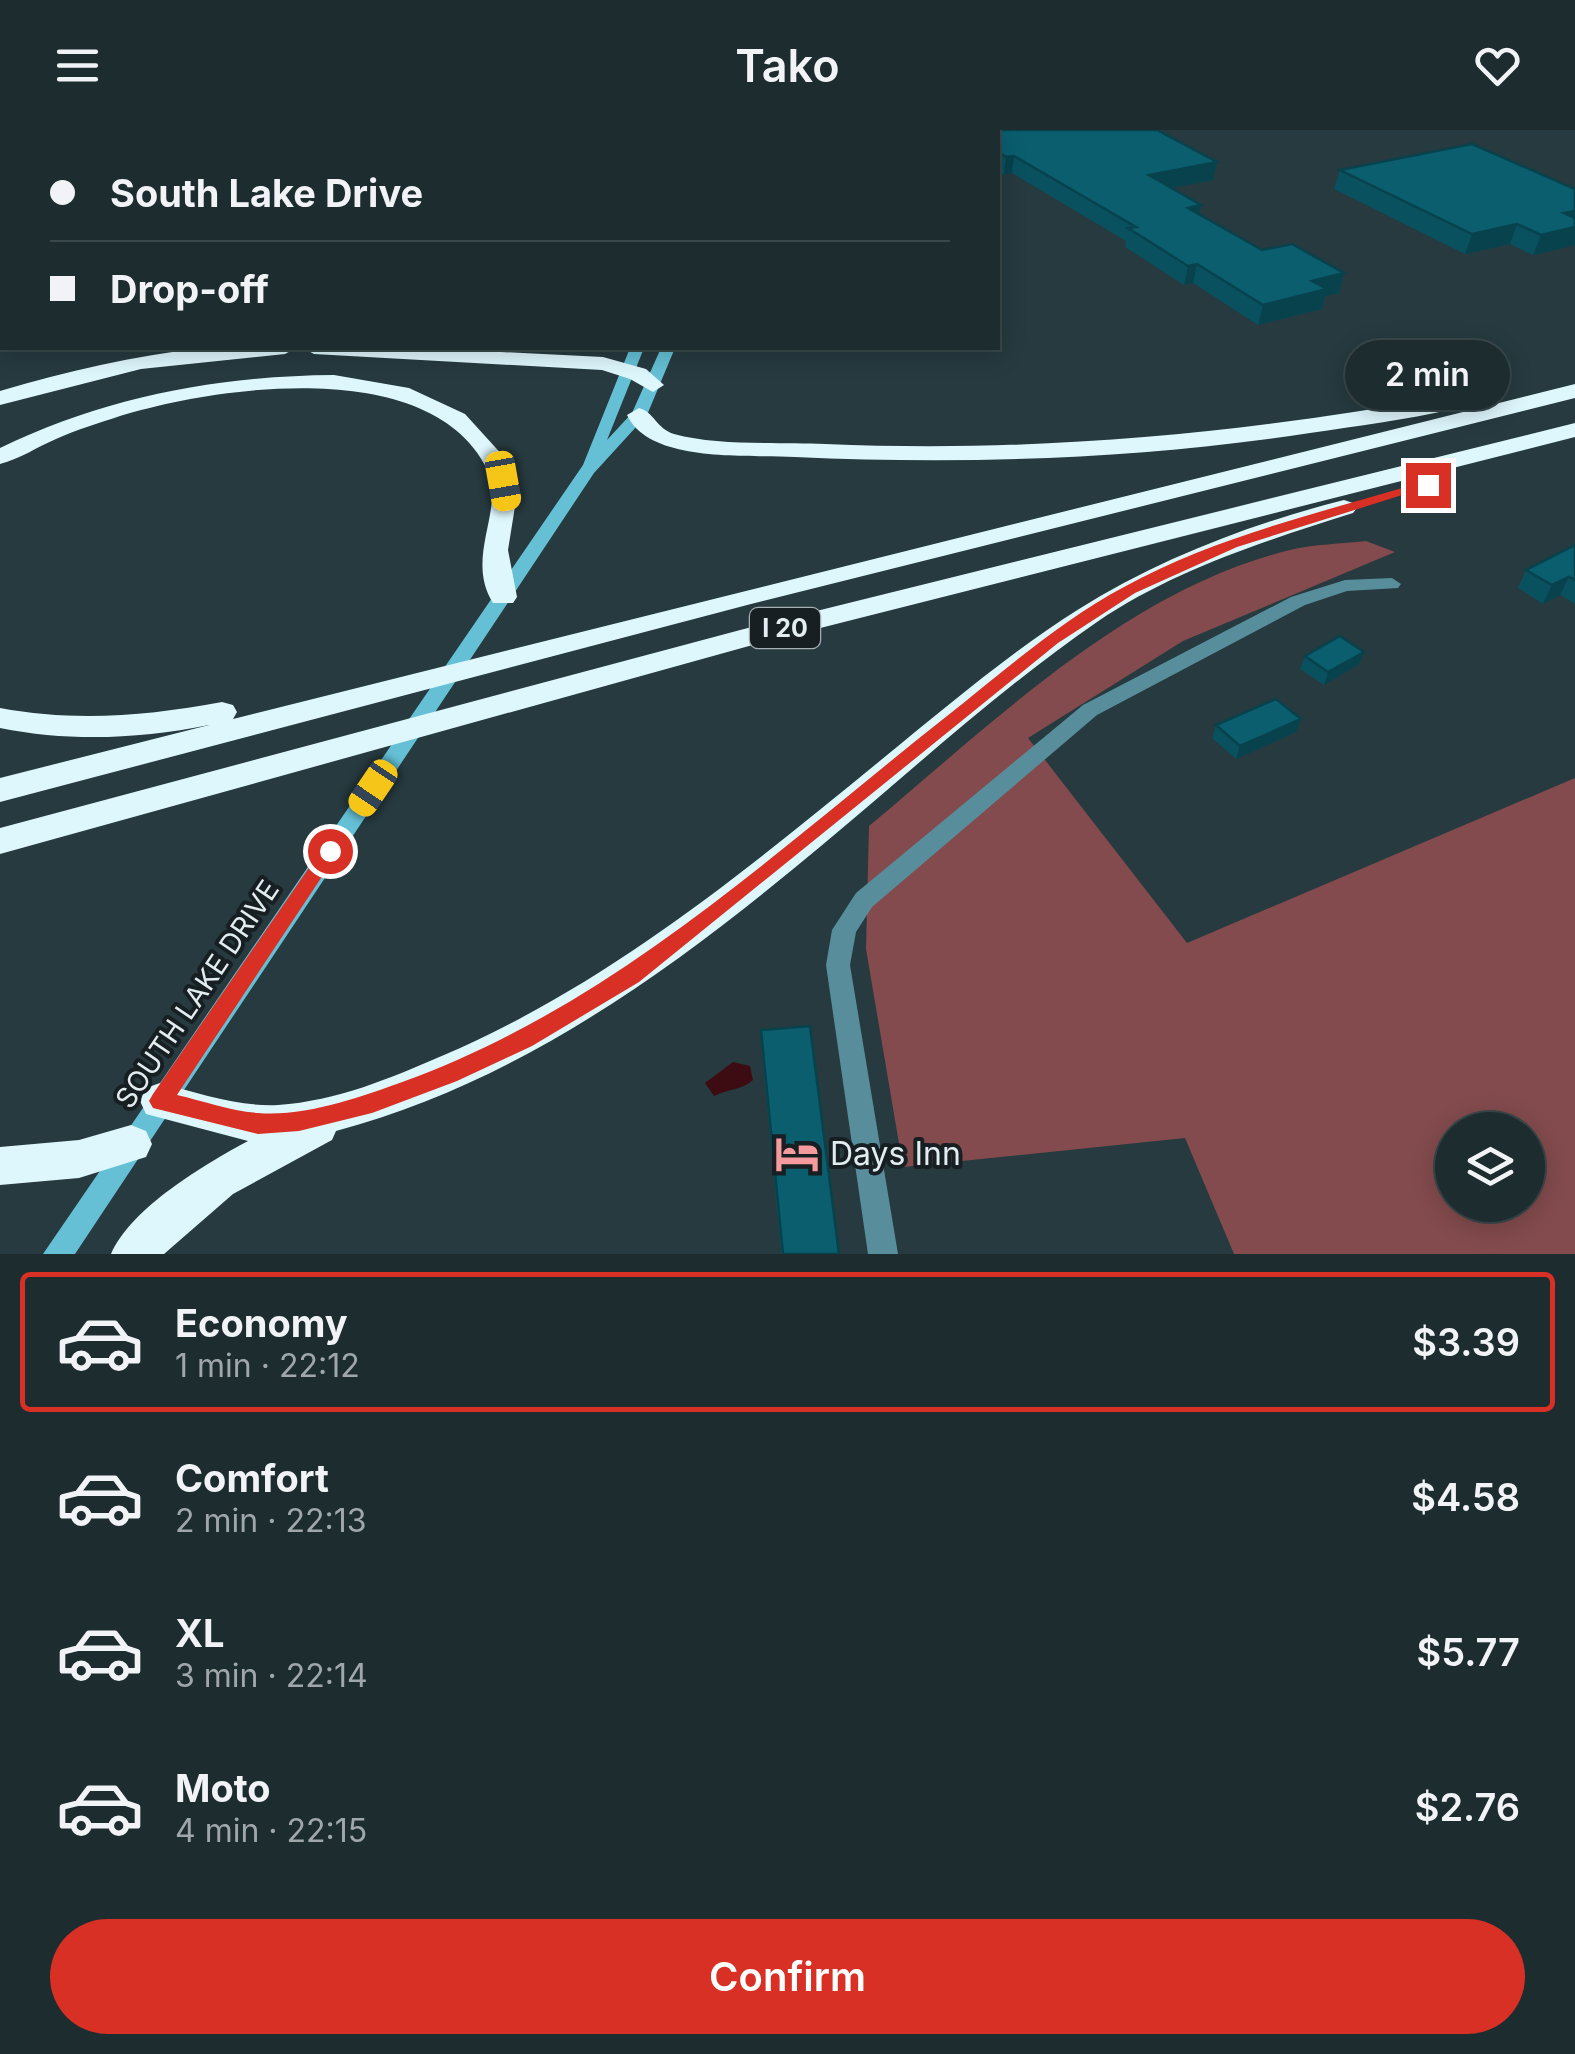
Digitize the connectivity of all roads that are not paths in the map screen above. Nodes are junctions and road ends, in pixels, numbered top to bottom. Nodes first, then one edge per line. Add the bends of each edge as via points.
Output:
1 (265, 350) edge
2 (357, 350) edge
3 (599, 350) edge
4 (636, 350) edge
5 (667, 350) edge
6 (530, 358) junction
7 (628, 370) junction
8 (1575, 380) edge
9 (653, 386) junction
10 (1575, 390) edge
11 (0, 398) edge
12 (638, 415) junction
13 (1575, 430) edge
14 (1575, 442) edge
15 (0, 457) edge
16 (588, 470) junction
17 (1392, 584) dead end
18 (502, 596) junction
19 (563, 644) junction
20 (0, 718) edge
21 (0, 790) edge
22 (0, 841) edge
23 (160, 1101) junction
24 (372, 1103) junction
25 (131, 1144) junction
26 (0, 1166) edge
27 (58, 1254) edge
28 (133, 1254) edge
29 (883, 1254) edge

1 - 11 highway via 145,362
2 - 6 highway
3 - 6 highway
4 - 7 main road, SOUTH LAKE DRIVE
5 - 9 main road, SOUTH LAKE DRIVE
6 - 7 highway
7 - 9 highway
7 - 16 main road, SOUTH LAKE DRIVE
8 - 12 highway via 1312,428 1050,452 690,444 658,438
9 - 12 main road, SOUTH LAKE DRIVE
10 - 19 highway, I 20
12 - 16 main road, SOUTH LAKE DRIVE
13 - 22 highway, I 20 via 744,638
14 - 24 highway via 1279,528 1129,590 1053,640 632,976 548,1028
15 - 18 highway via 104,411 206,386 301,381 394,393 455,420 498,466 506,501 495,546
16 - 18 main road, SOUTH LAKE DRIVE
17 - 29 street via 1345,586 1298,602 1090,710 856,910 840,938 838,965
18 - 23 main road, SOUTH LAKE DRIVE
19 - 20 highway via 176,722 63,727
19 - 21 highway, I 20
23 - 24 highway via 258,1124
23 - 25 main road, SOUTH LAKE DRIVE
24 - 28 highway via 214,1180
25 - 26 highway via 79,1160
25 - 27 main road, SOUTH LAKE DRIVE

